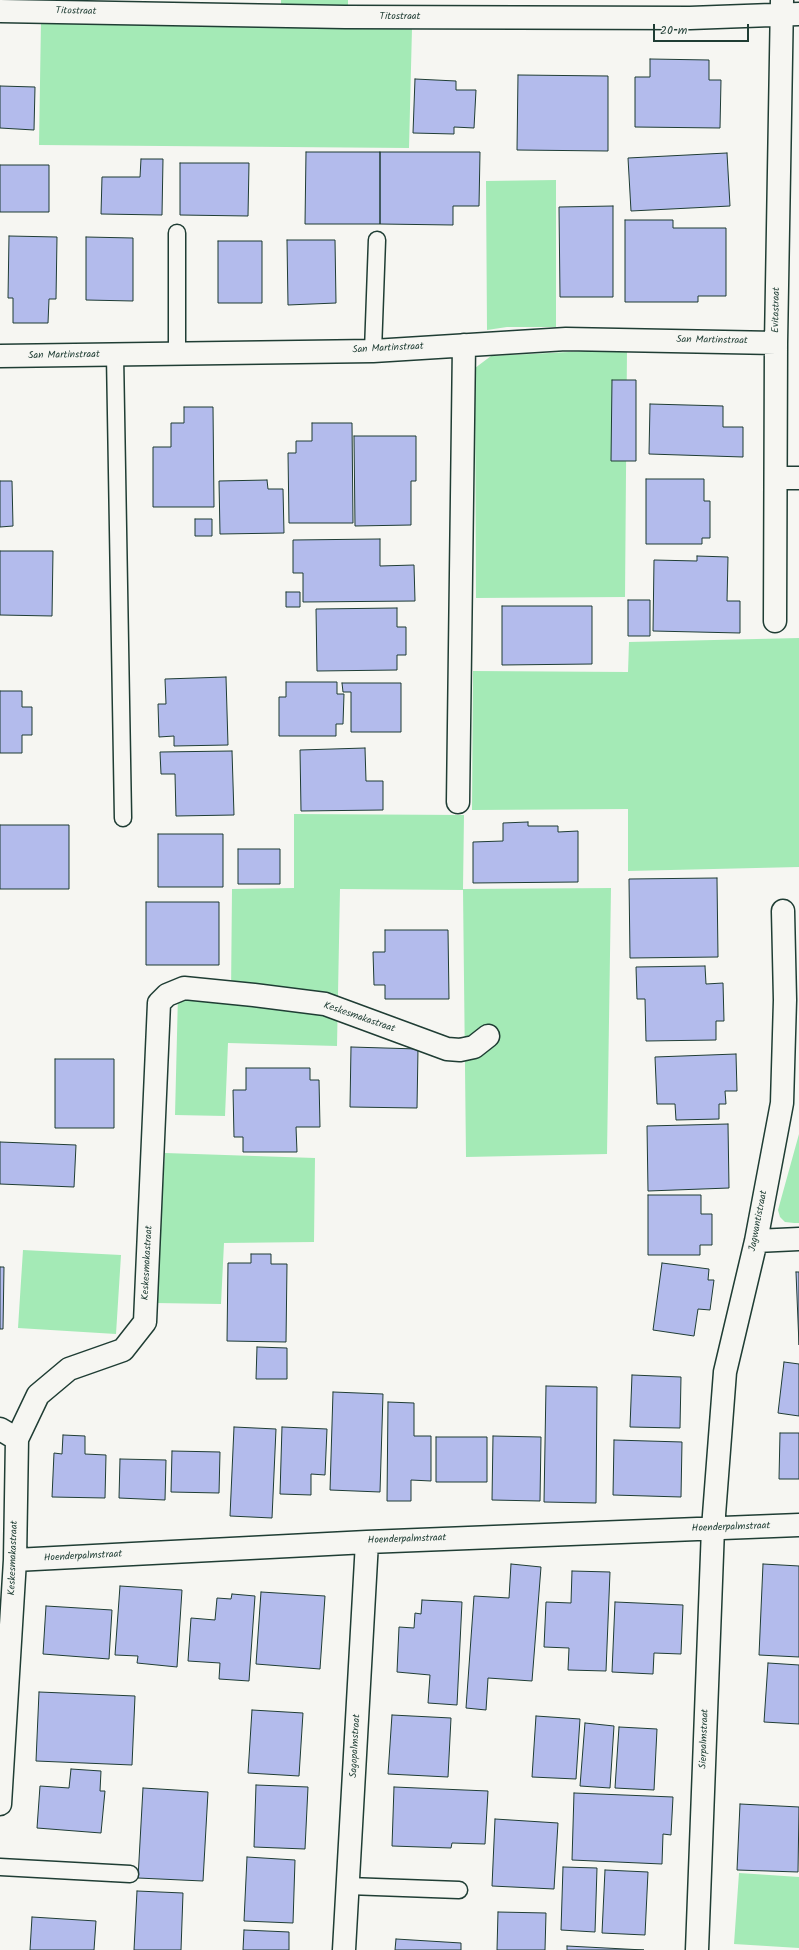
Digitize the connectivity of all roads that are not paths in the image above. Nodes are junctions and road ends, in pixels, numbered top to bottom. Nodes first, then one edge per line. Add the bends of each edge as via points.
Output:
1 (787, 9) edge
2 (0, 11) edge
3 (177, 233) dead end
4 (378, 240) dead end
5 (776, 343) junction
6 (464, 346) junction
7 (373, 351) junction
8 (177, 353) junction
9 (115, 355) junction
10 (0, 356) edge
11 (776, 478) junction
12 (799, 478) edge
13 (775, 621) dead end
14 (458, 802) dead end
15 (123, 818) dead end
16 (783, 911) dead end
17 (792, 1000) edge
18 (488, 1036) dead end
19 (799, 1239) edge
20 (756, 1241) junction
21 (9, 1434) edge
22 (799, 1525) edge
23 (713, 1528) junction
24 (367, 1542) junction
25 (15, 1560) junction
26 (0, 1804) edge
27 (0, 1867) edge
28 (130, 1874) dead end
29 (348, 1886) junction
30 (459, 1890) dead end
31 (344, 1950) edge
32 (697, 1950) edge

1 - 2 street, Titostraat via 690,18 361,17
1 - 5 street, Evitastraat
3 - 8 lane
4 - 7 lane
5 - 6 street, San Martinstraat via 566,338
5 - 11 street, Evitastraat
6 - 7 street, San Martinstraat
6 - 14 street
7 - 8 street, San Martinstraat
8 - 9 street, San Martinstraat
9 - 10 street, San Martinstraat
9 - 15 lane
11 - 12 street
11 - 13 street, Evitastraat
16 - 17 street, Jagwantistraat
17 - 20 street, Jagwantistraat via 782,1103
18 - 21 street, Keskesmakastraat via 474,1047 446,1049 325,1004 184,988 167,995 159,1003 145,1322 123,1350 69,1369 38,1395
19 - 20 street
20 - 23 street, Jagwantistraat via 725,1372
21 - 25 street, Keskesmakastraat
22 - 23 street, Hoenderpalmstraat
23 - 24 street, Hoenderpalmstraat
23 - 32 street, Sierpalmstraat
24 - 25 street, Hoenderpalmstraat
24 - 29 street, Sagopalmstraat
25 - 26 street, Keskesmakastraat
27 - 28 lane
29 - 30 lane
29 - 31 street, Sagopalmstraat

